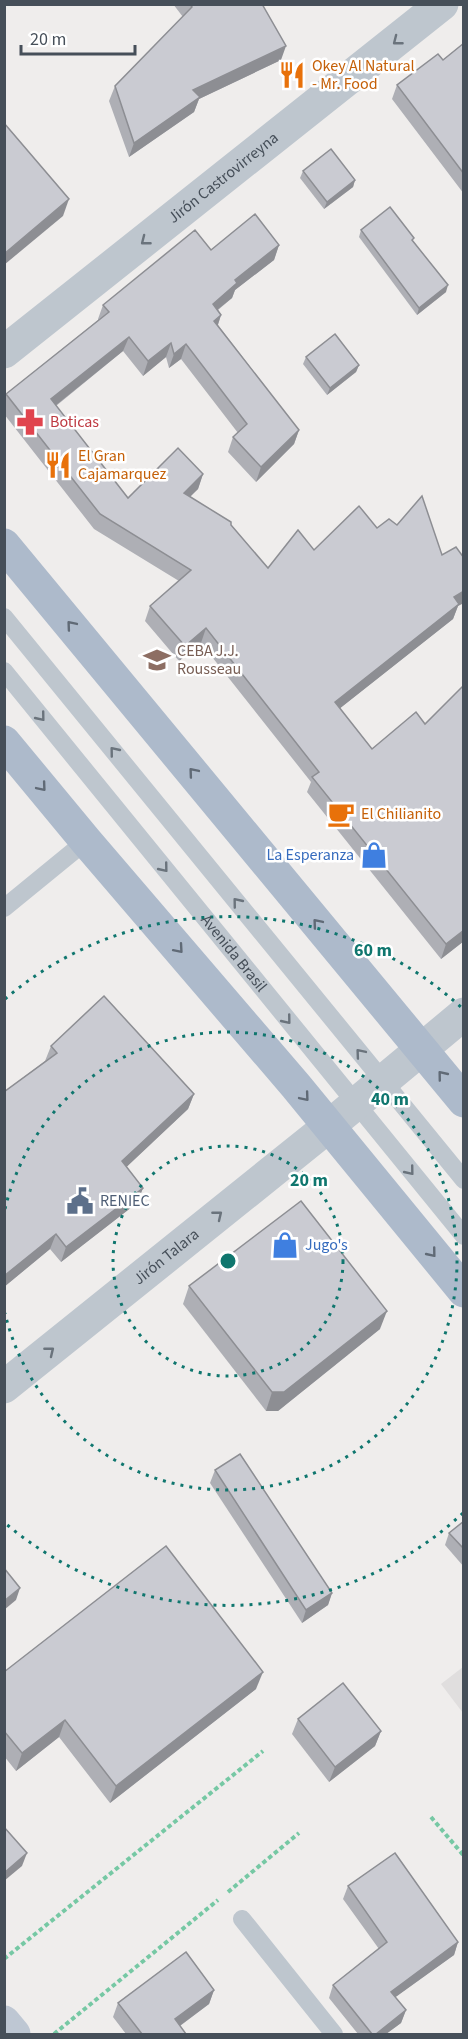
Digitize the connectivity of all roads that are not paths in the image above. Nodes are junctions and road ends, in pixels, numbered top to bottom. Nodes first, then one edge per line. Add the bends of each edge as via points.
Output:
1 (442, 4) edge
2 (4, 352) edge
3 (4, 545) edge
4 (4, 617) edge
5 (4, 671) edge
6 (4, 742) edge
7 (86, 841) junction
8 (4, 908) edge
9 (464, 1014) edge
10 (421, 1049) junction
11 (383, 1081) junction
12 (464, 1101) edge
13 (356, 1104) junction
14 (329, 1126) junction
15 (464, 1180) edge
16 (464, 1236) edge
17 (464, 1291) edge
18 (4, 1387) edge
19 (242, 1919) dead end
20 (4, 2022) edge
21 (14, 2034) edge
22 (334, 2034) edge

1 -> 2 street, Jirón Castrovirreyna
10 -> 3 main road
11 -> 4 lane
5 -> 13 lane, Avenida Brasil
6 -> 7 main road
7 - 8 lane
7 -> 14 main road
9 - 10 street, Jirón Talara
10 - 11 street, Jirón Talara
12 -> 10 main road
11 - 13 street, Jirón Talara
11 - 15 lane
13 - 14 street, Jirón Talara
13 -> 16 lane, Avenida Brasil
14 -> 17 main road
18 -> 14 street, Jirón Talara
19 - 22 lane
20 - 21 main road

